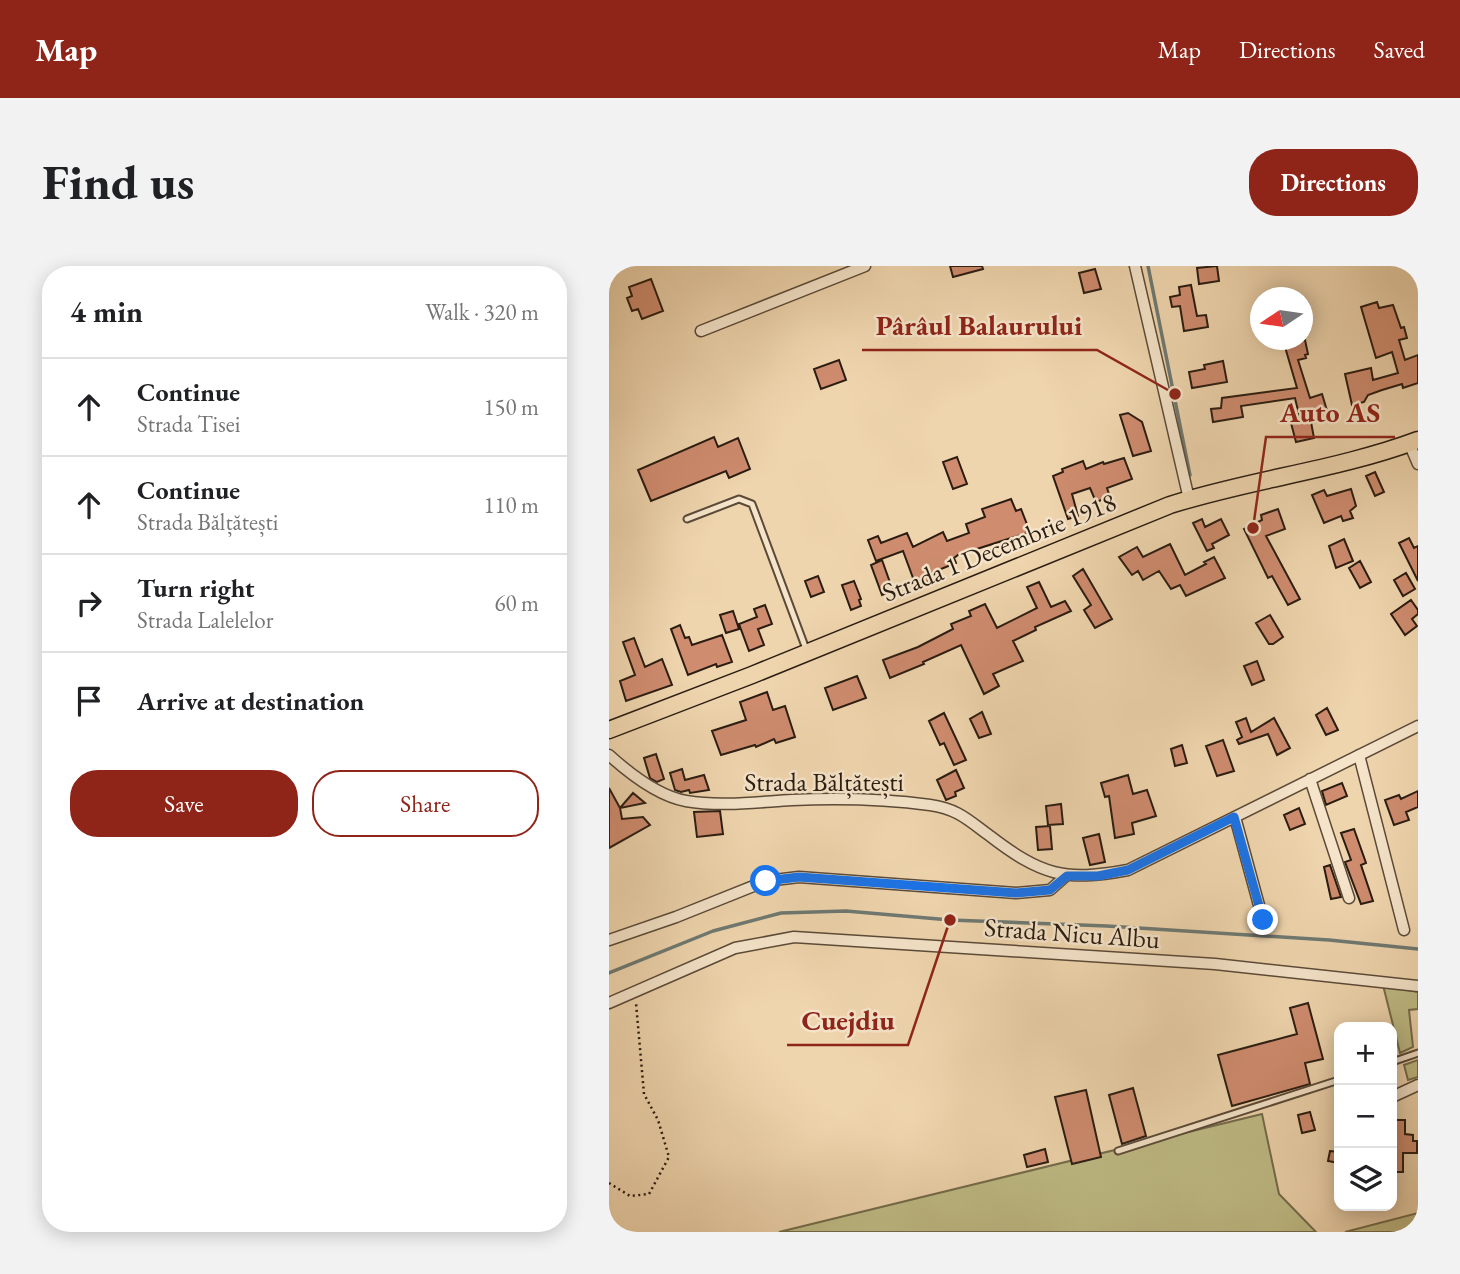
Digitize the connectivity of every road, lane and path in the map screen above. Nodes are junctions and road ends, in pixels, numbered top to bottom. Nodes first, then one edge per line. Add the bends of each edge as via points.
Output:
1 (865, 266) edge
2 (1135, 266) edge
3 (701, 331) dead end
4 (1413, 442) edge
5 (1418, 464) edge
6 (1189, 499) junction
7 (687, 519) dead end
8 (807, 652) junction
9 (1418, 726) edge
10 (609, 730) edge
11 (609, 755) edge
12 (1359, 755) junction
13 (1310, 779) junction
14 (1234, 817) junction
15 (1067, 876) junction
16 (1349, 898) dead end
17 (1263, 920) dead end
18 (1404, 930) dead end
19 (609, 940) edge
20 (1418, 986) edge
21 (635, 993) junction
22 (609, 1003) edge
23 (1418, 1053) edge
24 (1397, 1060) edge
25 (1334, 1082) edge
26 (1418, 1086) edge
27 (1397, 1095) edge
28 (1118, 1151) dead end
29 (609, 1183) edge

1 - 3 street
2 - 6 street
4 - 5 street
4 - 6 main road, Strada 1 Decembrie 1918
6 - 8 main road, Strada 1 Decembrie 1918
7 - 8 lane via 739,499 753,504
8 - 10 main road, Strada 1 Decembrie 1918
9 - 12 street, Strada Bălțătești
11 - 15 street, Strada Bălțătești via 653,789 684,801 836,798 949,808 1045,872
12 - 13 street, Strada Bălțătești
12 - 18 street
13 - 14 street, Strada Bălțătești
13 - 16 street
14 - 15 street, Strada Bălțătești via 1128,870
14 - 17 street
15 - 19 street via 1050,890 1016,893 799,877 766,881
20 - 21 street, Strada Nicu Albu via 1215,964 794,937 735,948
21 - 22 street, Strada Nicu Albu
21 - 29 path via 644,1094 669,1157 649,1194 630,1196
23 - 24 lane
25 - 28 lane
26 - 27 street

